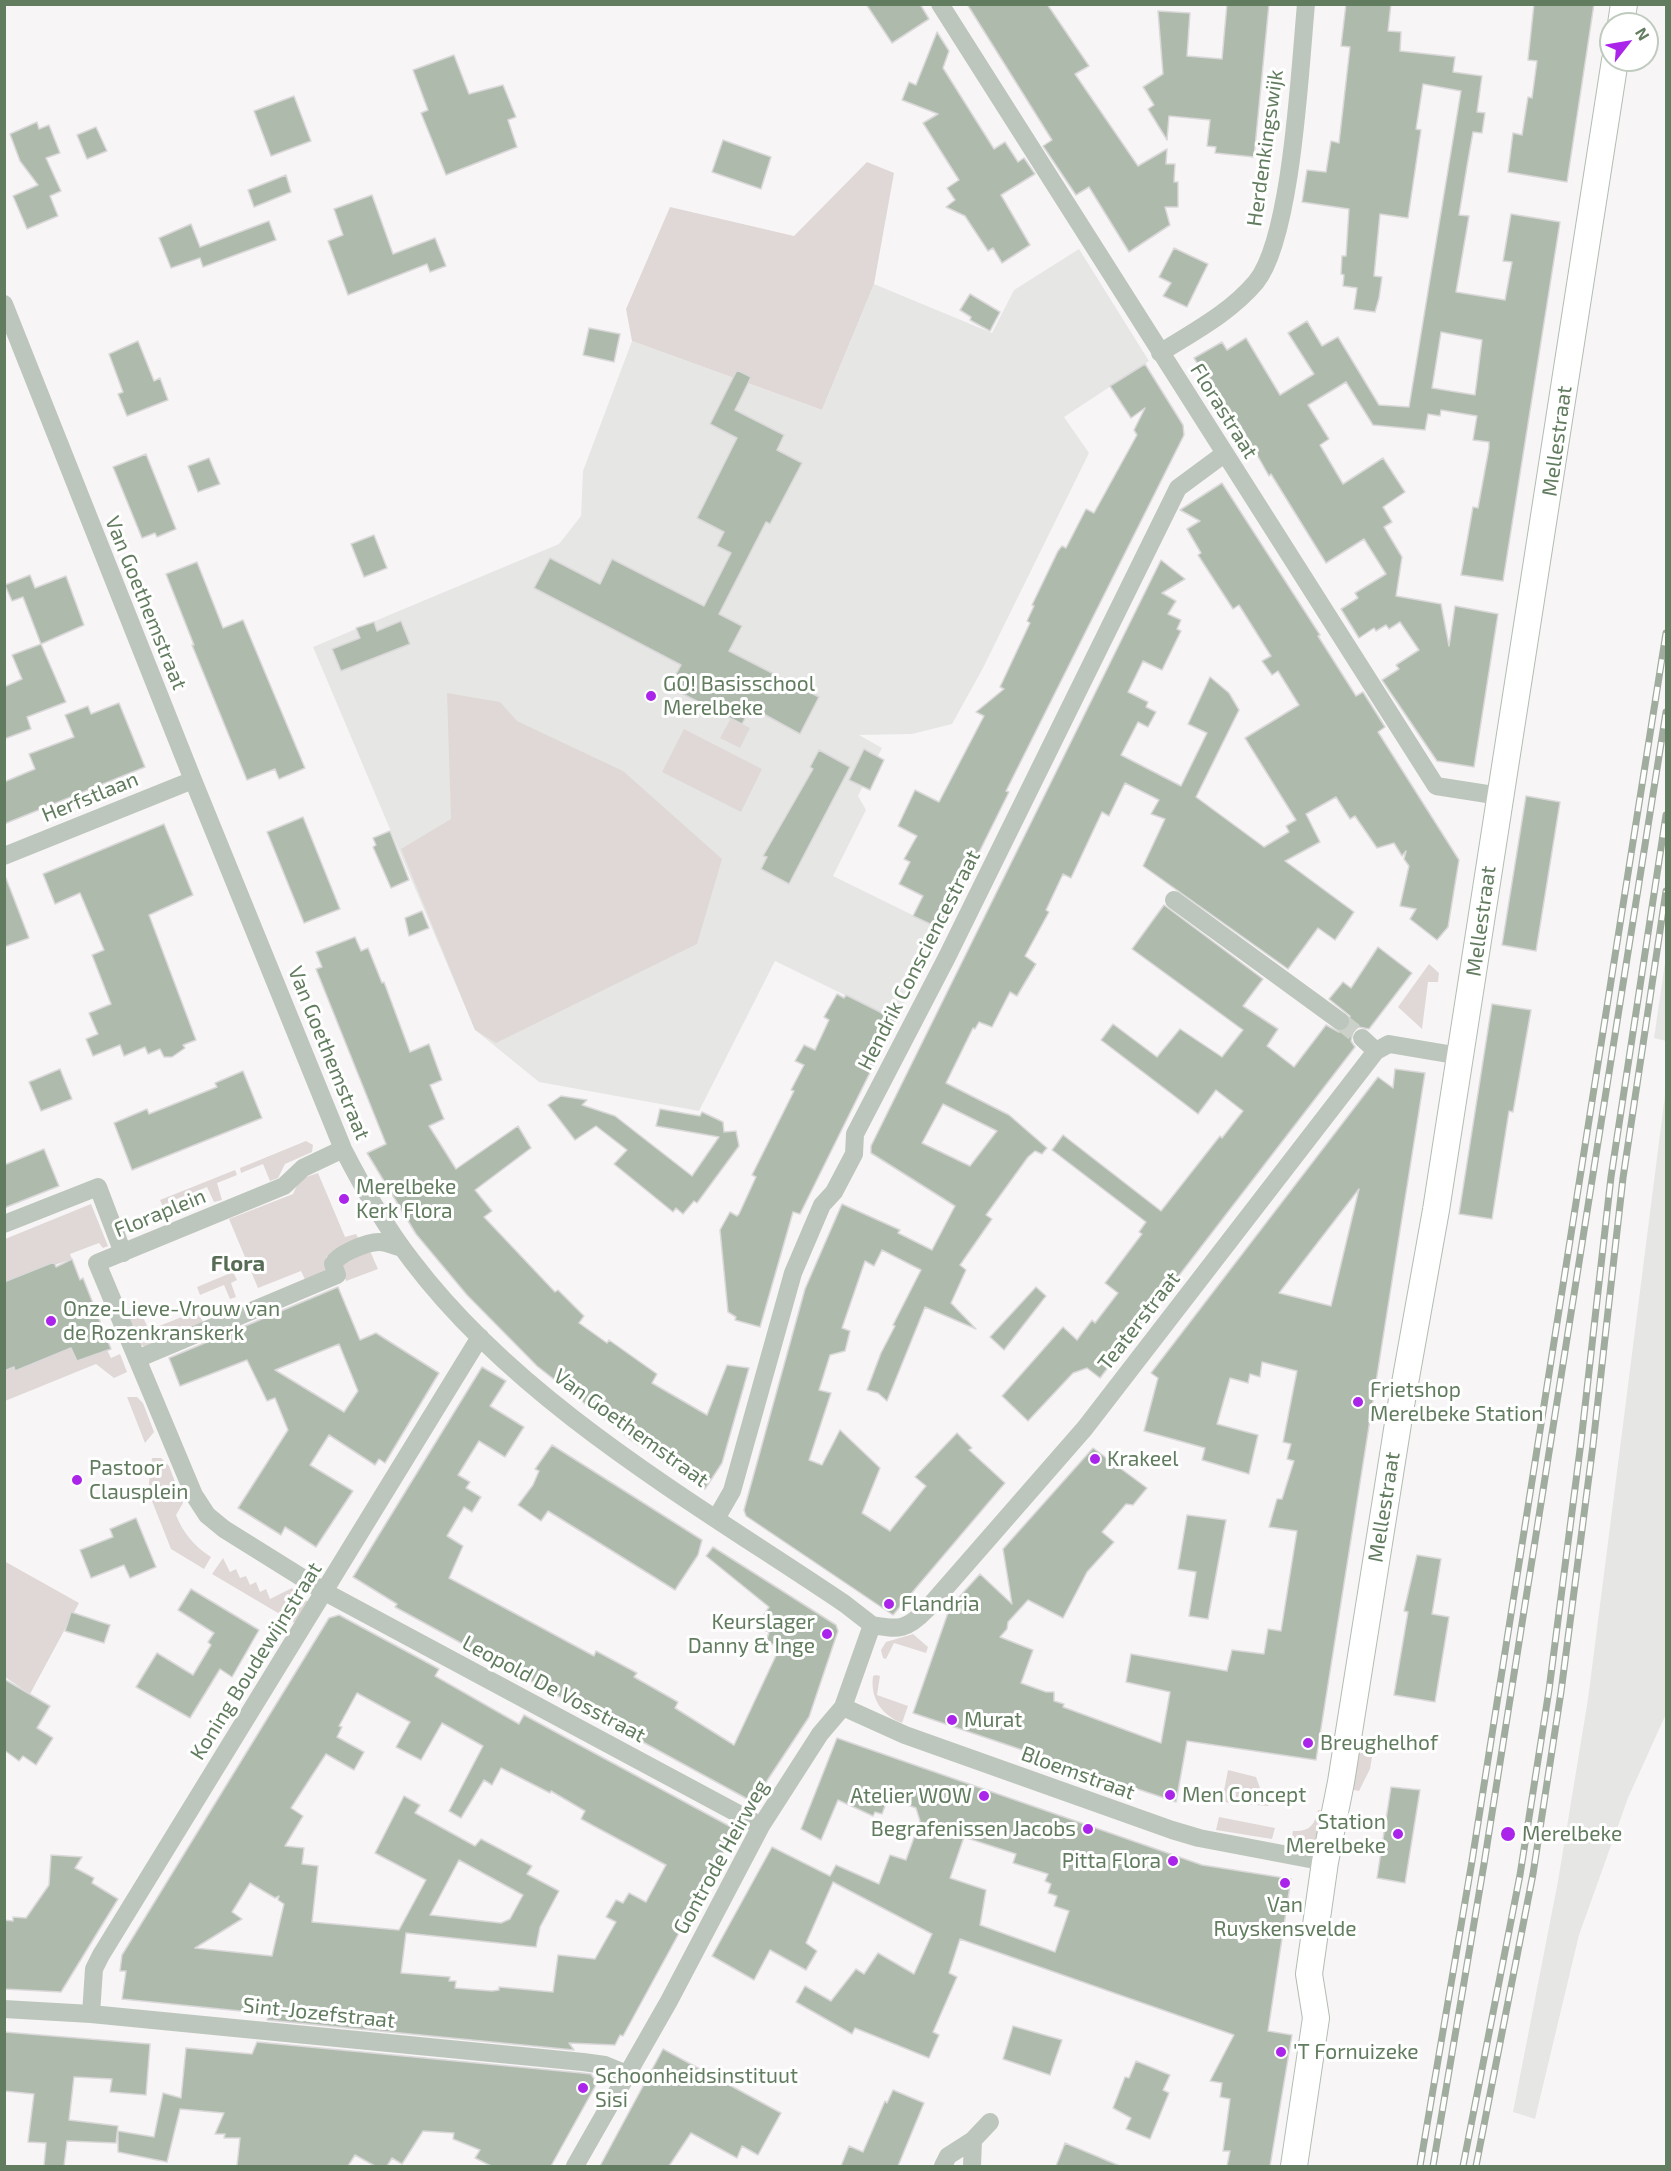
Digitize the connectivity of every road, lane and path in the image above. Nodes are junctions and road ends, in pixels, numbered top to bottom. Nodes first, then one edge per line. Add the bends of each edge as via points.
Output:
1 (940, 4) edge
2 (1306, 4) edge
3 (1613, 72) edge
4 (4, 304) edge
5 (1160, 353) junction
6 (1224, 454) junction
7 (193, 780) junction
8 (1500, 796) junction
9 (4, 856) edge
10 (1174, 900) dead end
11 (1340, 1021) tunnel mouth
12 (1362, 1038) tunnel mouth
13 (1376, 1051) junction
14 (1460, 1056) junction
15 (343, 1149) junction
16 (4, 1224) edge
17 (402, 1248) junction
18 (123, 1252) junction
19 (480, 1337) junction
20 (140, 1366) junction
21 (717, 1517) junction
22 (325, 1592) junction
23 (872, 1625) junction
24 (843, 1707) junction
25 (761, 1826) junction
26 (1325, 1862) junction
27 (4, 2009) edge
28 (91, 2014) junction
29 (627, 2074) junction
30 (990, 2122) dead end
31 (973, 2140) junction
32 (575, 2166) edge
33 (943, 2166) edge
34 (972, 2166) edge
35 (1294, 2166) edge

1 - 5 street, Florastraat
2 - 5 street, Herdenkingswijk via 1284,193 1272,252 1257,281 1234,305
3 - 8 street, Mellestraat
4 - 7 street, Van Goethemstraat
5 - 6 street, Florastraat
6 - 8 street, Florastraat via 1436,786
6 - 21 street, Hendrik Consciencestraat via 1178,488 946,959 855,1134 854,1154 834,1192 822,1205 793,1273 732,1491
7 - 9 street, Herfstlaan
7 - 15 street, Van Goethemstraat
8 - 14 street, Mellestraat
10 - 11 street
12 - 13 street
13 - 14 street via 1389,1044
13 - 23 street, Teaterstraat via 1085,1428 927,1610 913,1623 896,1629
14 - 26 street, Mellestraat
15 - 17 street, Van Goethemstraat
15 - 18 street, Floraplein via 303,1167 285,1186
16 - 18 street via 98,1187
17 - 19 street, Van Goethemstraat
17 - 20 street via 379,1242 366,1245 336,1259 333,1264 337,1275
18 - 20 street, Floraplein via 97,1263
19 - 21 street, Van Goethemstraat via 574,1420
19 - 22 street, Koning Boudewijnstraat
20 - 22 street via 194,1495 207,1515 224,1530
21 - 23 street, Van Goethemstraat
22 - 25 street, Leopold De Vosstraat
22 - 28 street, Koning Boudewijnstraat via 101,1955 94,1969
23 - 24 street, Gontrode Heirweg
24 - 25 street, Gontrode Heirweg via 820,1734
24 - 26 street, Bloemstraat via 905,1735 1199,1838
25 - 29 street, Gontrode Heirweg
26 - 35 street, Mellestraat via 1309,1974 1316,2018
27 - 28 street, Sint-Jozefstraat
28 - 29 street, Sint-Jozefstraat via 583,2062
29 - 32 street, Gontrode Heirweg
30 - 31 street
31 - 33 street via 948,2156
31 - 34 street

